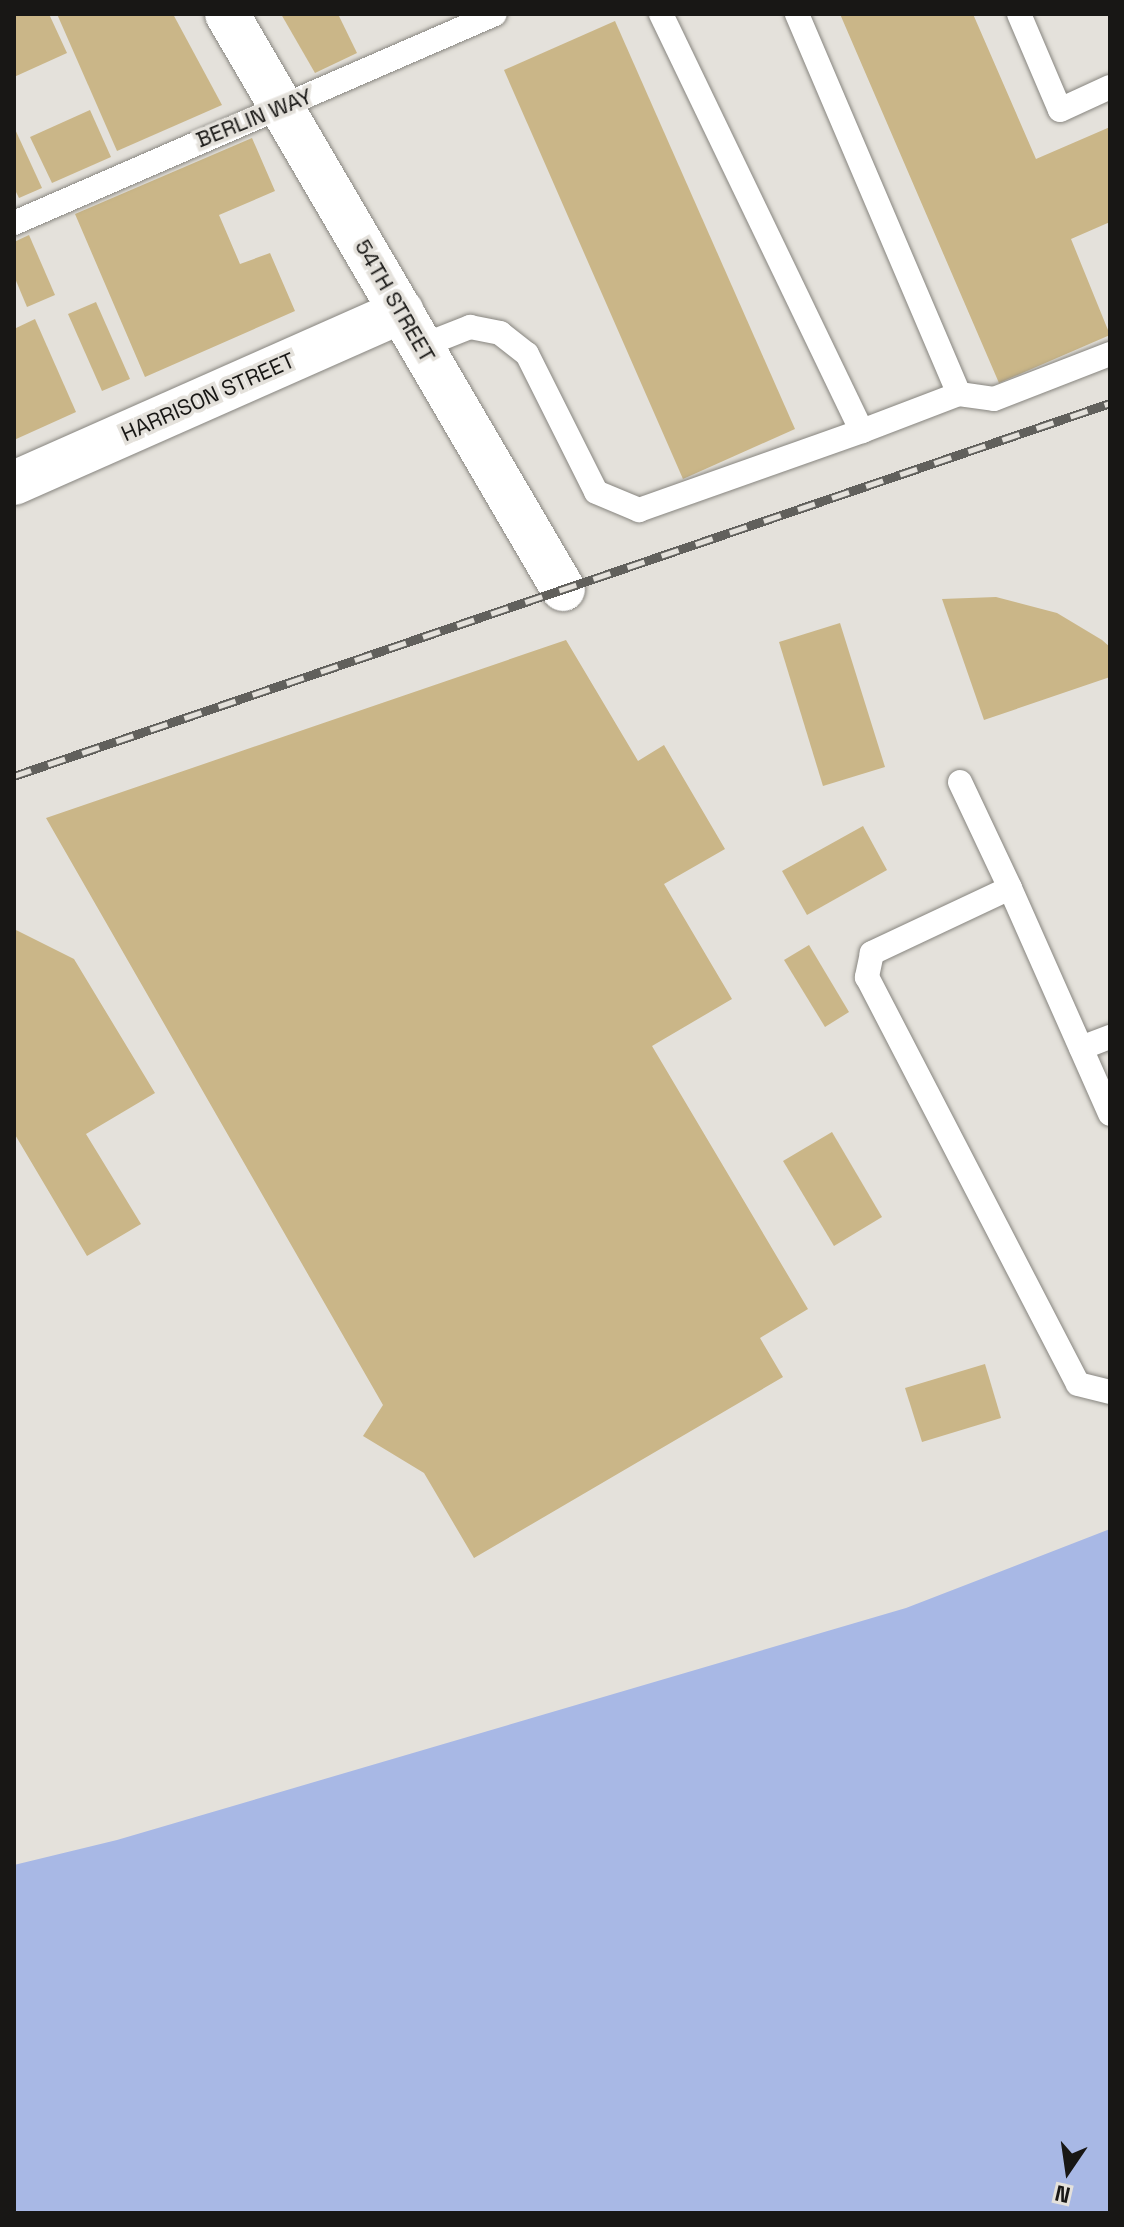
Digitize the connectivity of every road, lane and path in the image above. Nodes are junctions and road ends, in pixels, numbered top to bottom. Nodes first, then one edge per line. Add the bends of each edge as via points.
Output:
1 (227, 14) edge
2 (495, 14) edge
3 (661, 14) edge
4 (797, 14) edge
5 (1019, 14) edge
6 (1110, 87) edge
7 (283, 108) junction
8 (14, 223) edge
9 (412, 329) junction
10 (1110, 354) edge
11 (959, 394) junction
12 (862, 431) junction
13 (14, 483) edge
14 (563, 589) dead end
15 (960, 782) dead end
16 (1010, 888) junction
17 (1110, 1037) edge
18 (1081, 1048) junction
19 (1110, 1114) edge
20 (1110, 1392) edge

1 - 7 street, 54TH STREET
2 - 7 lane, BERLIN WAY
3 - 12 lane
4 - 11 lane
5 - 6 lane via 1060,110
7 - 8 lane, BERLIN WAY via 248,117
7 - 9 street, 54TH STREET
9 - 12 lane via 470,327 500,333 527,354 596,492 639,510
9 - 13 street, HARRISON STREET
9 - 14 street, 54TH STREET
10 - 11 lane via 994,399
11 - 12 lane
15 - 16 lane
16 - 18 lane
16 - 20 lane via 872,953 867,977 1078,1384
17 - 18 lane
18 - 19 lane

